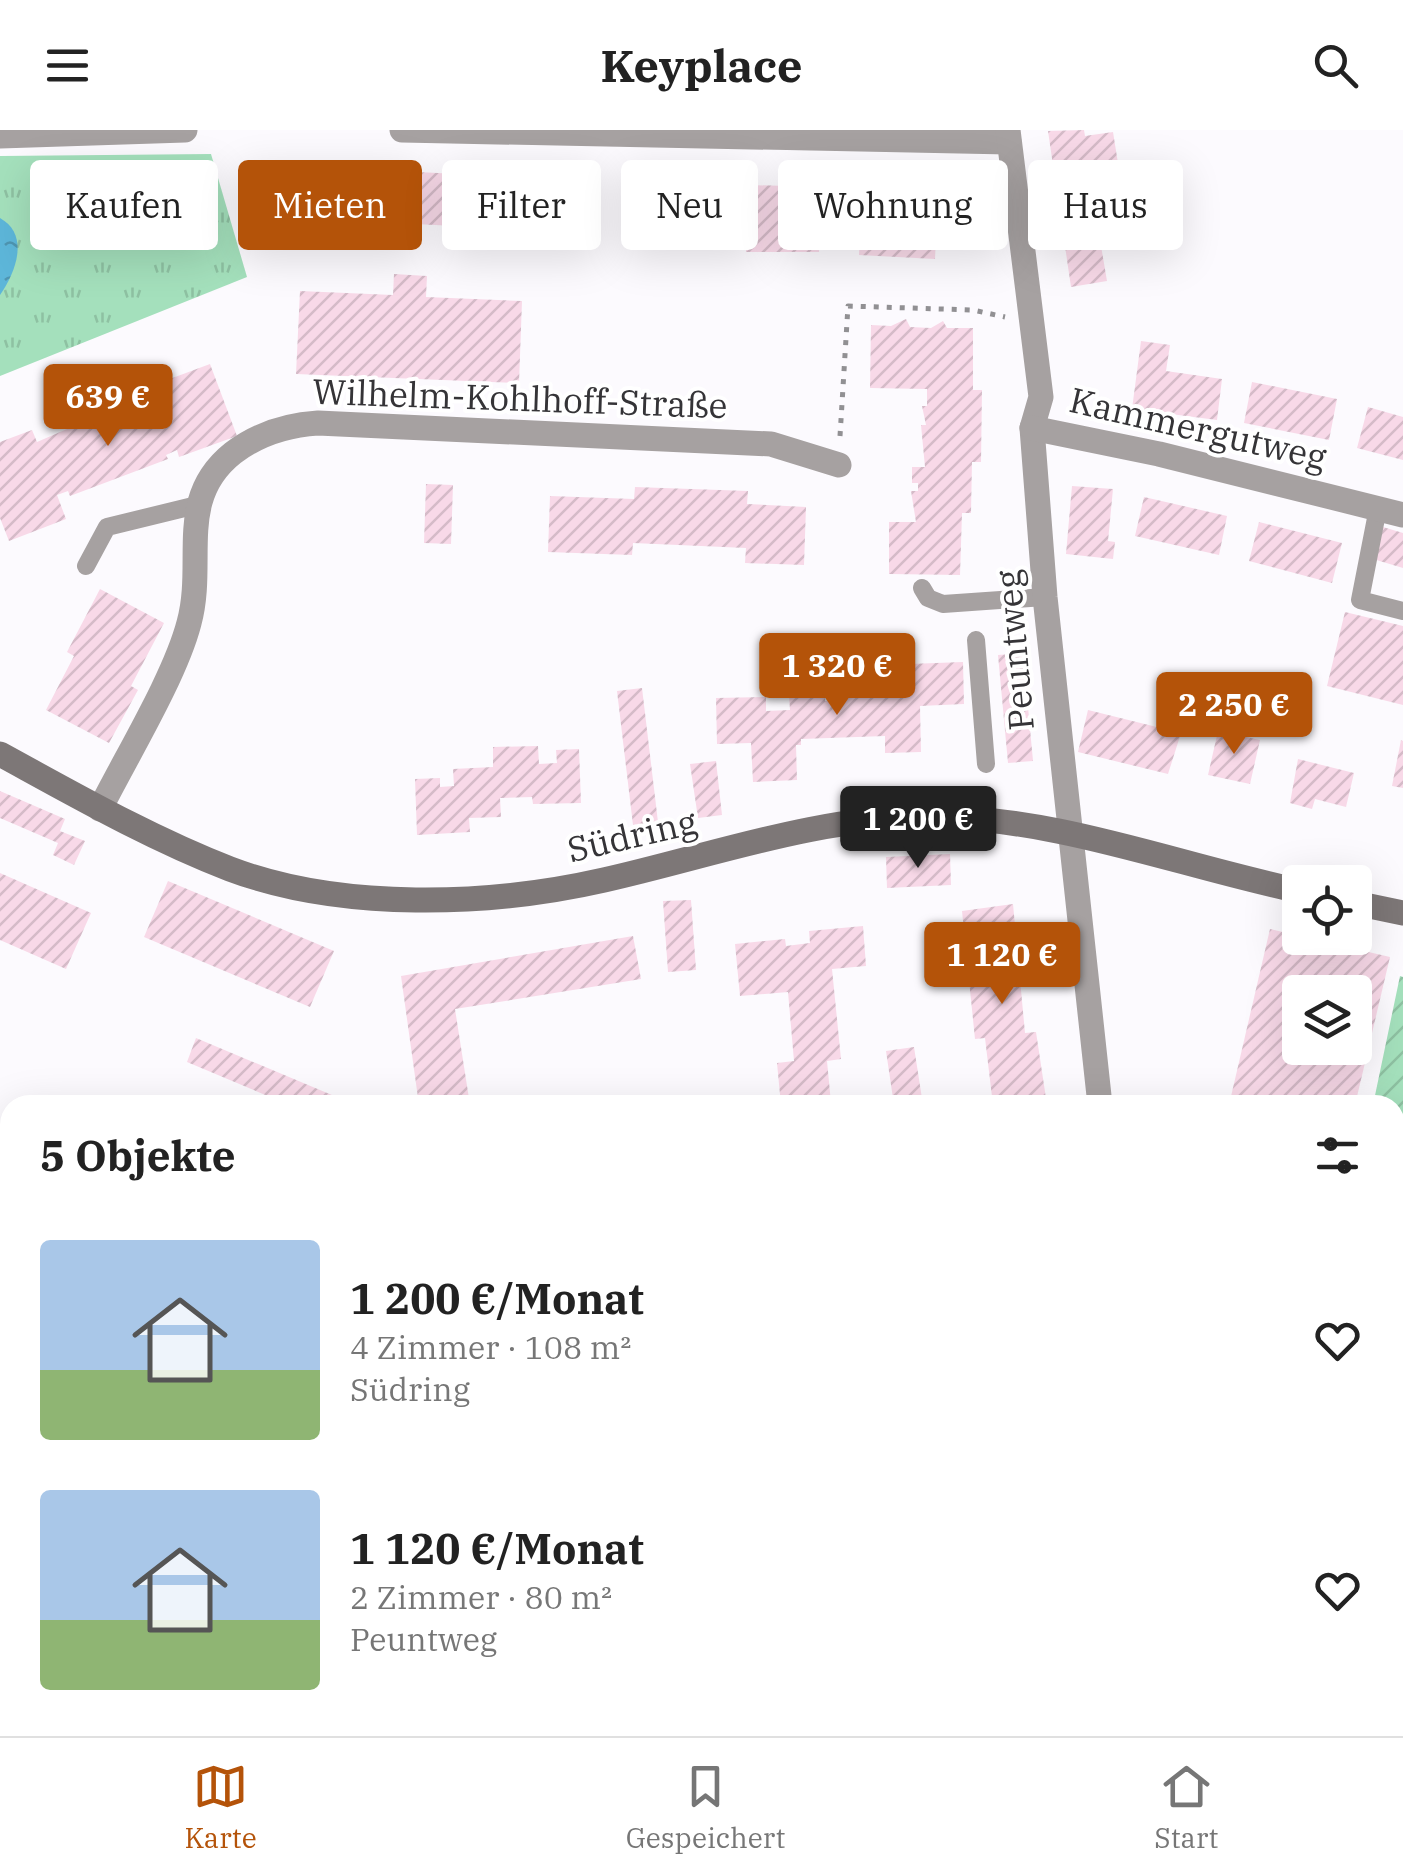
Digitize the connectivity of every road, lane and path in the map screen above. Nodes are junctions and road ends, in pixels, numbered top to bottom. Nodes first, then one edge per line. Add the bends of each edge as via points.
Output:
1 (185, 130) edge
2 (402, 130) edge
3 (675, 132) edge
4 (0, 136) edge
5 (1009, 136) edge
6 (1032, 323) junction
7 (1032, 428) junction
8 (838, 465) joint
9 (197, 505) junction
10 (1378, 508) junction
11 (1403, 514) edge
12 (86, 566) dead end
13 (922, 588) dead end
14 (1045, 596) junction
15 (1403, 612) edge
16 (976, 640) dead end
17 (0, 754) edge
18 (986, 764) dead end
19 (100, 809) junction
20 (1067, 832) junction
21 (1282, 886) edge
22 (1372, 907) edge
23 (1403, 913) edge
24 (1099, 1095) edge

1 - 4 street
2 - 3 street, Kammergutweg
3 - 5 street, Kammergutweg
5 - 6 street, Kammergutweg
6 - 7 street, Kammergutweg via 1041,397
6 - 8 path via 973,310 848,306
7 - 10 street, Kammergutweg
7 - 14 street, Peuntweg
8 - 9 street, Wilhelm-Kohlhoff-Straße via 771,444 295,424 246,443 216,466
9 - 12 lane via 108,527
9 - 19 street, Wilhelm-Kohlhoff-Straße via 189,623
10 - 11 street, Kammergutweg
10 - 15 lane via 1360,600
13 - 14 lane via 943,604
14 - 20 street, Peuntweg
16 - 18 lane
17 - 19 street, Südring
19 - 20 street, Südring via 233,870 317,890 451,900 530,896 872,821 994,820
20 - 21 street, Südring
20 - 24 street, Peuntweg
22 - 23 street

